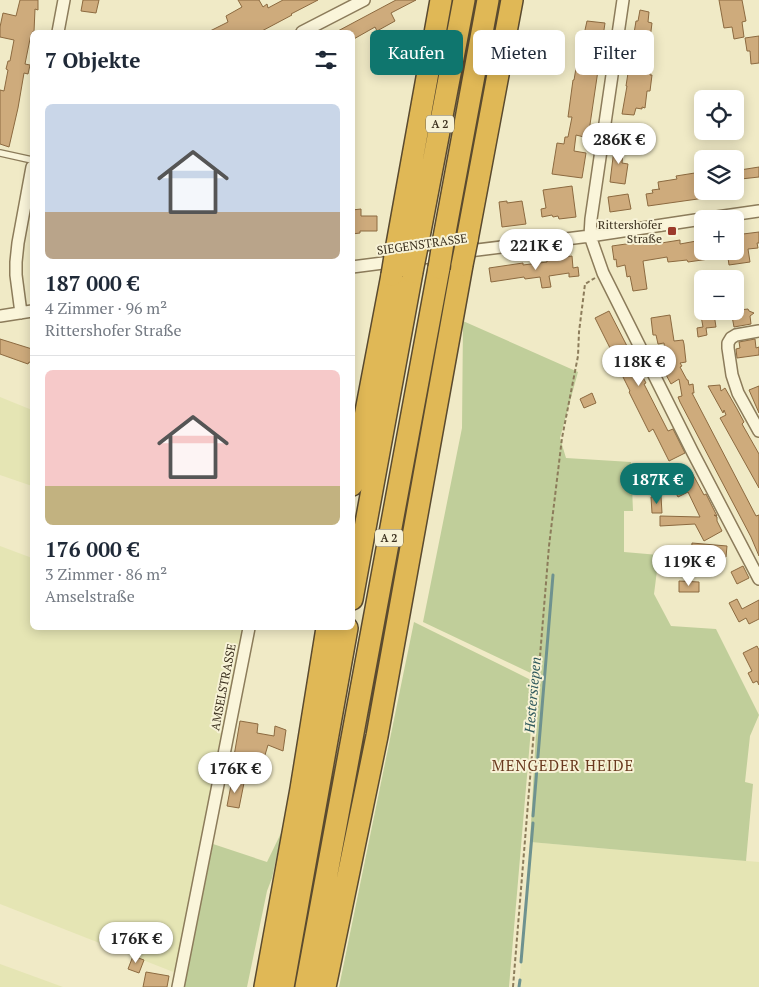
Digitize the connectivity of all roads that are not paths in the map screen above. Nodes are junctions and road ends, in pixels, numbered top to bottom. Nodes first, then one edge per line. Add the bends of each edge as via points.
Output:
1 (64, 0) edge
2 (364, 0) edge
3 (441, 0) edge
4 (464, 0) edge
5 (488, 0) edge
6 (512, 0) edge
7 (623, 0) edge
8 (58, 30) edge
9 (306, 30) edge
10 (0, 153) edge
11 (30, 160) edge
12 (30, 178) edge
13 (759, 210) edge
14 (744, 212) edge
15 (694, 220) edge
16 (590, 236) junction
17 (406, 249) junction
18 (355, 267) edge
19 (402, 274) junction
20 (27, 312) edge
21 (0, 316) edge
22 (759, 331) edge
23 (759, 432) edge
24 (355, 472) edge
25 (758, 572) edge
26 (355, 580) edge
27 (248, 630) edge
28 (327, 630) edge
29 (348, 630) edge
30 (224, 758) junction
31 (243, 773) dead end
32 (340, 917) junction
33 (178, 987) edge
34 (265, 987) edge
35 (283, 987) edge
36 (306, 987) edge
37 (325, 987) edge
38 (330, 987) edge

1 - 8 street
2 - 9 street
3 - 17 highway
4 - 17 highway, A 2
5 - 36 highway, A 2, bridge
6 - 32 highway, bridge via 377,736
7 - 16 street
10 - 11 lane
12 - 20 street via 16,262 16,275
13 - 14 street, SIEGENSTRASSE
15 - 16 street, SIEGENSTRASSE
16 - 18 street, SIEGENSTRASSE
16 - 25 street via 603,273 692,451
17 - 19 highway, bridge
19 - 24 highway
19 - 26 highway, A 2
20 - 21 street
22 - 23 street via 736,335 731,338 728,348 738,393
27 - 30 street, AMSELSTRASSE
28 - 34 highway
29 - 35 highway
30 - 31 lane via 235,763
30 - 33 street, AMSELSTRASSE
32 - 37 highway
32 - 38 highway via 339,943

